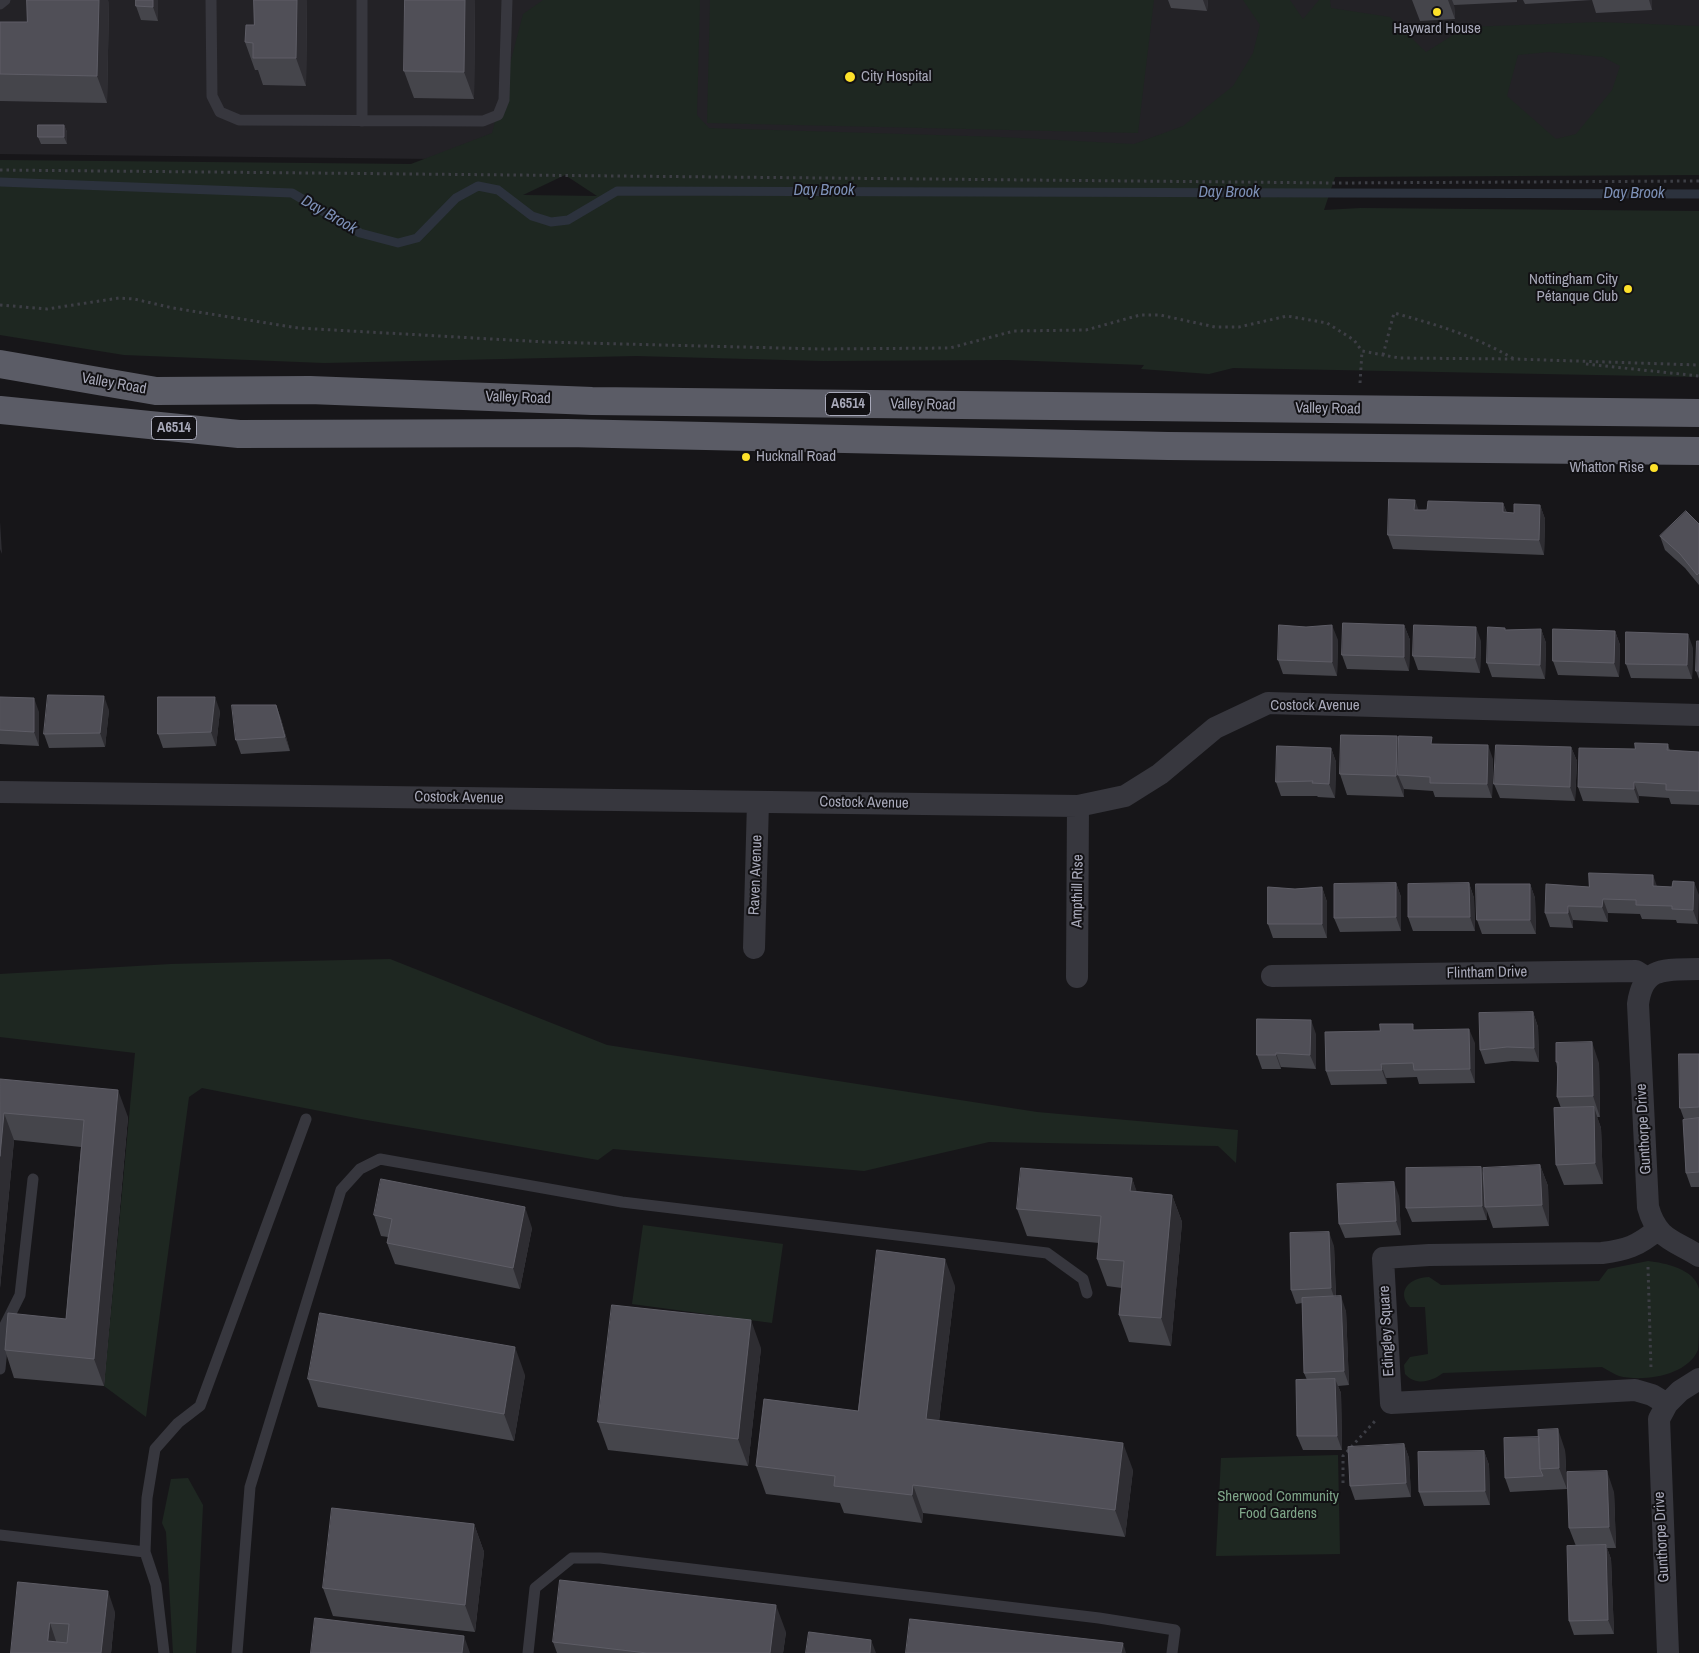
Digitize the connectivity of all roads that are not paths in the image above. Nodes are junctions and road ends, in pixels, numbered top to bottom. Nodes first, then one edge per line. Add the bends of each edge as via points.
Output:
1 (5, 0) edge
2 (211, 0) edge
3 (362, 0) edge
4 (507, 0) edge
5 (0, 4) edge
6 (362, 121) junction
7 (0, 364) edge
8 (0, 410) edge
9 (1699, 413) edge
10 (1699, 452) edge
11 (1699, 715) edge
12 (0, 792) edge
13 (758, 802) junction
14 (1078, 806) junction
15 (754, 948) dead end
16 (1699, 969) edge
17 (1272, 976) dead end
18 (1077, 977) dead end
19 (1647, 978) junction
20 (306, 1119) dead end
21 (33, 1179) dead end
22 (1657, 1230) junction
23 (1699, 1256) edge
24 (1087, 1292) dead end
25 (0, 1369) edge
26 (1699, 1379) edge
27 (1660, 1399) junction
28 (0, 1535) edge
29 (145, 1552) junction
30 (164, 1653) edge
31 (237, 1653) edge
32 (528, 1653) edge
33 (1172, 1653) edge
34 (1668, 1653) edge

1 - 5 lane
2 - 6 lane via 212,96 220,112 239,120
3 - 6 lane
4 - 6 lane via 504,100 498,115 483,121
7 - 9 highway, Valley Road / A6514 via 156,391 310,390 592,401
8 - 10 highway, A6514 via 239,434 568,433
11 - 14 street, Costock Avenue via 1268,704 1216,728 1160,774 1125,796
12 - 13 street, Costock Avenue
13 - 14 street, Costock Avenue
13 - 15 street, Raven Avenue
14 - 18 street, Ampthill Rise
16 - 19 street via 1662,970
17 - 19 street, Flintham Drive via 1636,971
19 - 22 street, Gunthorpe Drive via 1638,1004 1648,1207
20 - 29 lane via 200,1406 178,1423 156,1449 147,1498
21 - 25 lane via 20,1295 4,1327
22 - 23 street via 1673,1243
22 - 27 street, Edingley Square via 1627,1250 1602,1253 1383,1258 1390,1403 1635,1390
24 - 31 lane via 1083,1279 1047,1253 622,1202 380,1160 360,1169 341,1190 250,1487
26 - 27 street, Gunthorpe Drive
27 - 34 street, Gunthorpe Drive via 1658,1439
28 - 29 lane
29 - 30 lane via 156,1585
32 - 33 lane via 534,1588 572,1558 600,1558 1099,1618 1174,1630

